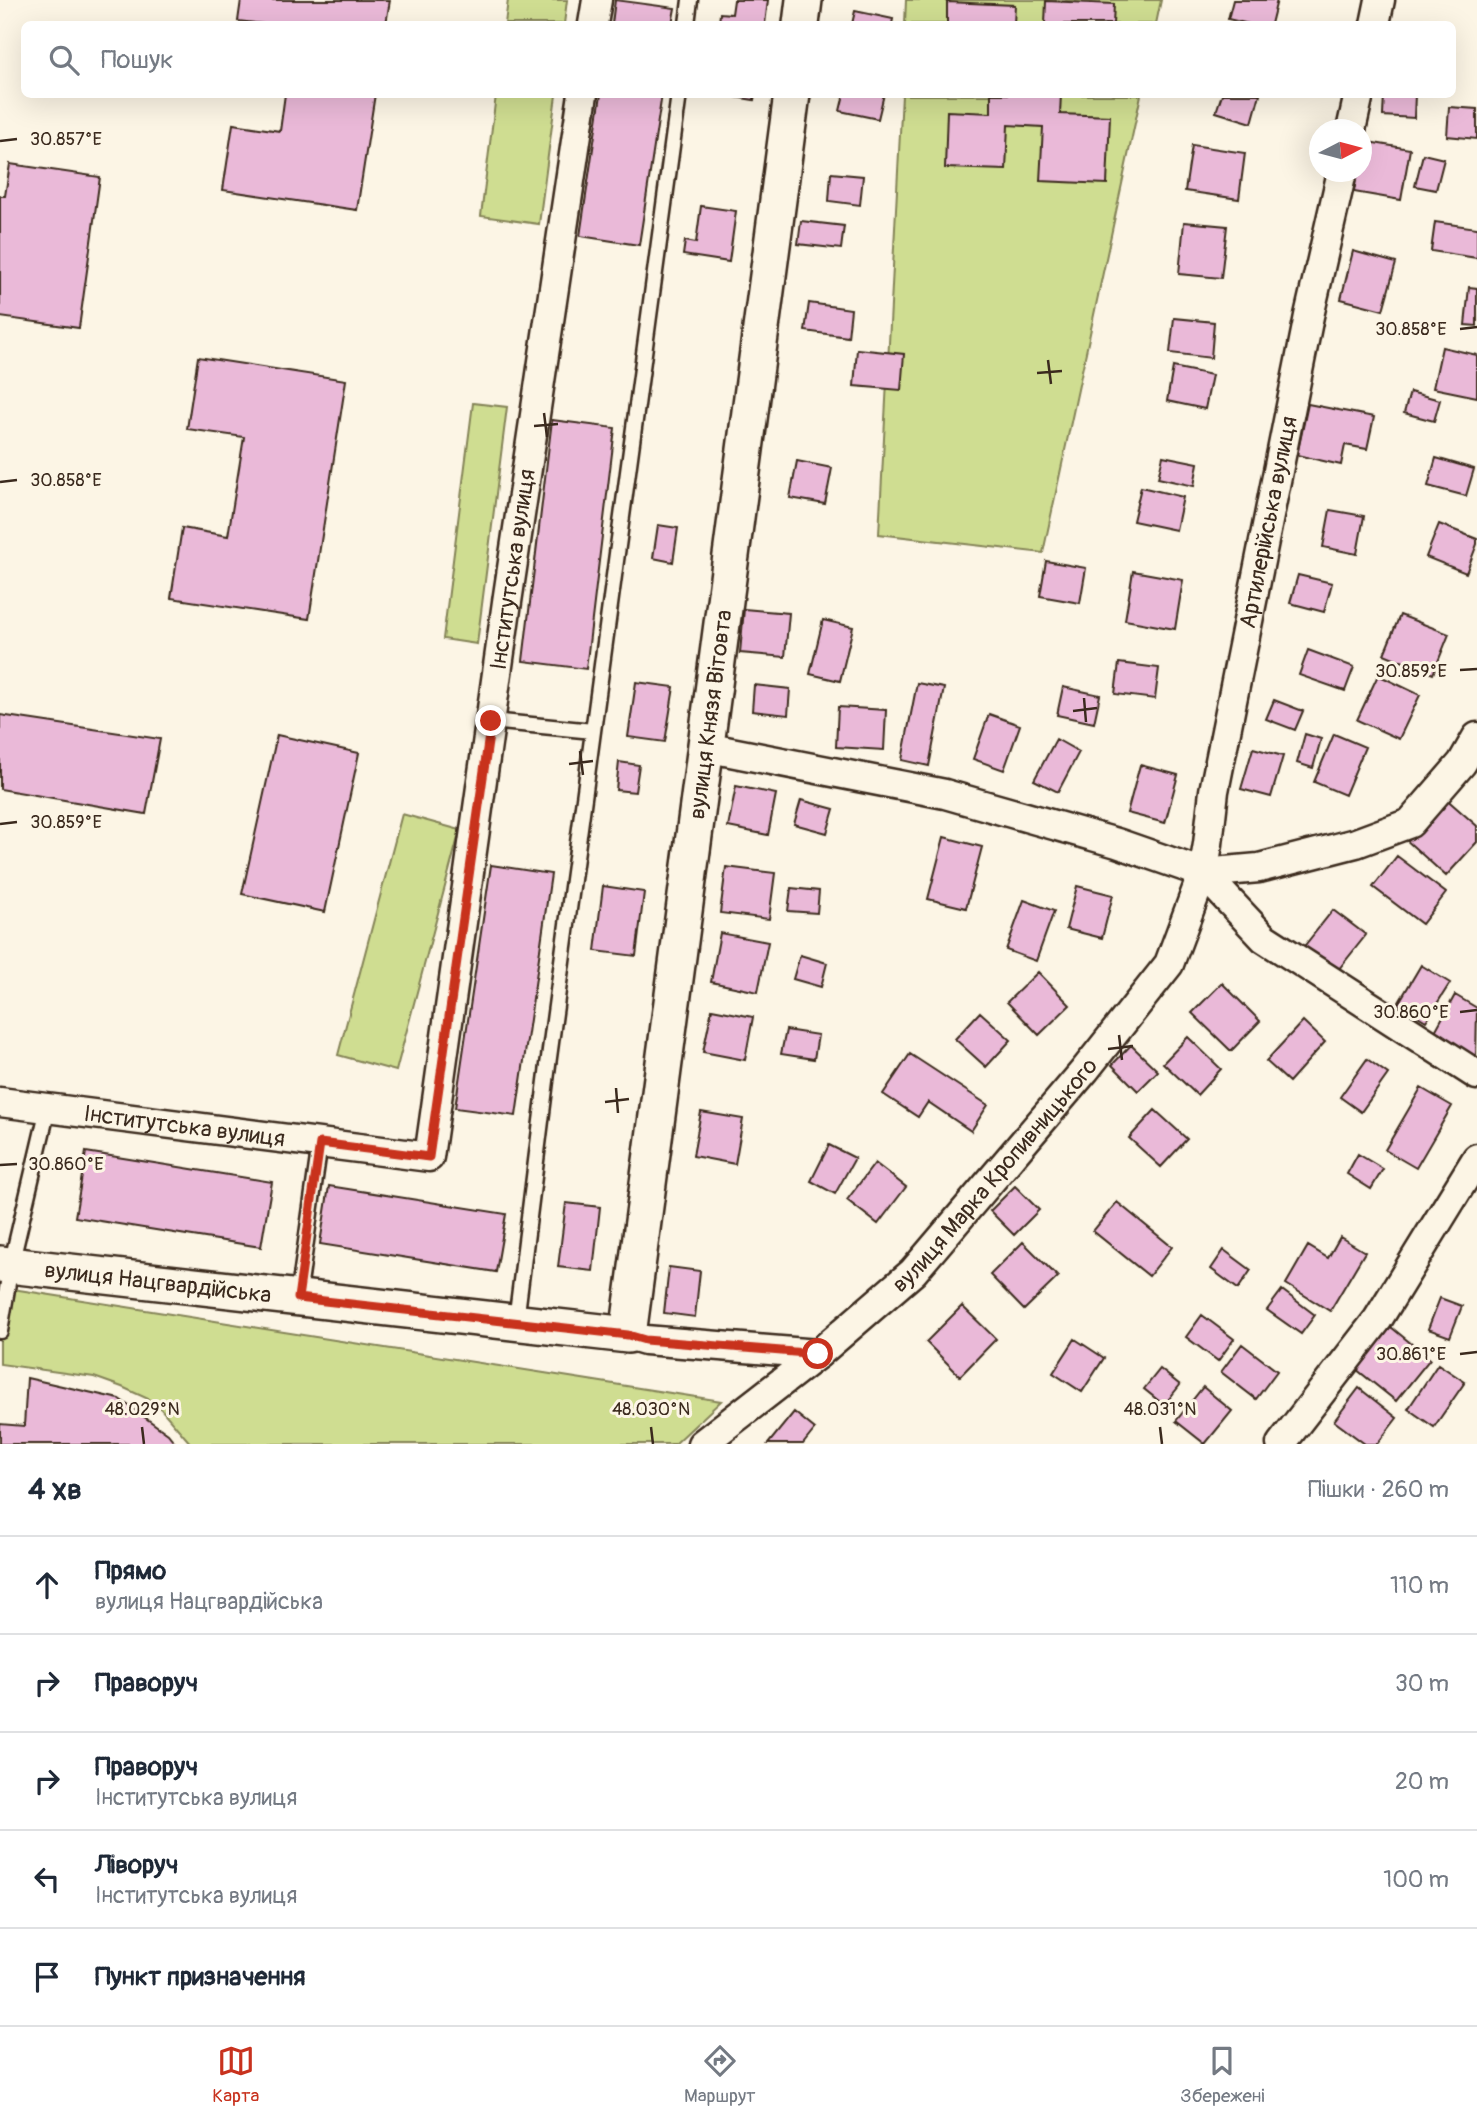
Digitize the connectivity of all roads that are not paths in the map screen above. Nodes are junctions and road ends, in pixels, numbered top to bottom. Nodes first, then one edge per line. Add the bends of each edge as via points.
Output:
1 (597, 0) edge
2 (690, 0) edge
3 (804, 0) edge
4 (1380, 0) edge
5 (594, 21) edge
6 (687, 21) edge
7 (801, 21) edge
8 (1375, 21) edge
9 (582, 98) edge
10 (678, 98) edge
11 (791, 98) edge
12 (1358, 98) edge
13 (1353, 119) edge
14 (1340, 182) edge
15 (491, 721) junction
16 (593, 731) junction
17 (1477, 737) edge
18 (705, 747) junction
19 (1203, 873) junction
20 (1477, 1075) edge
21 (0, 1102) edge
22 (48, 1108) junction
23 (320, 1143) junction
24 (1477, 1158) edge
25 (5, 1264) edge
26 (298, 1298) junction
27 (516, 1322) junction
28 (0, 1331) edge
29 (628, 1335) junction
30 (818, 1354) junction
31 (707, 1443) edge
32 (1280, 1444) edge

1 - 5 street
2 - 6 lane
3 - 7 street
4 - 8 street
9 - 15 street, Інститутська вулиця
10 - 16 lane
11 - 18 street, вулиця Князя Вітовта
12 - 13 street
14 - 19 street, Артилерійська вулиця via 1216,777
15 - 16 lane
15 - 23 street, Інститутська вулиця via 429,1157
16 - 27 lane
17 - 19 street via 1462,763 1410,822 1356,843 1259,869
18 - 19 street via 945,794 1117,843
18 - 29 street, вулиця Князя Вітовта
19 - 20 street via 1264,938
19 - 30 street, вулиця Марка Кропивницького via 1169,964 1085,1070 914,1272
21 - 22 street, Інститутська вулиця
22 - 23 street, Інститутська вулиця
22 - 25 lane
23 - 26 lane
24 - 32 street via 1378,1319
25 - 26 street, вулиця Нацгвардійська
25 - 28 lane
26 - 27 street, вулиця Нацгвардійська
27 - 29 street, вулиця Нацгвардійська
29 - 30 street, вулиця Нацгвардійська
30 - 31 street, вулиця Марка Кропивницького

